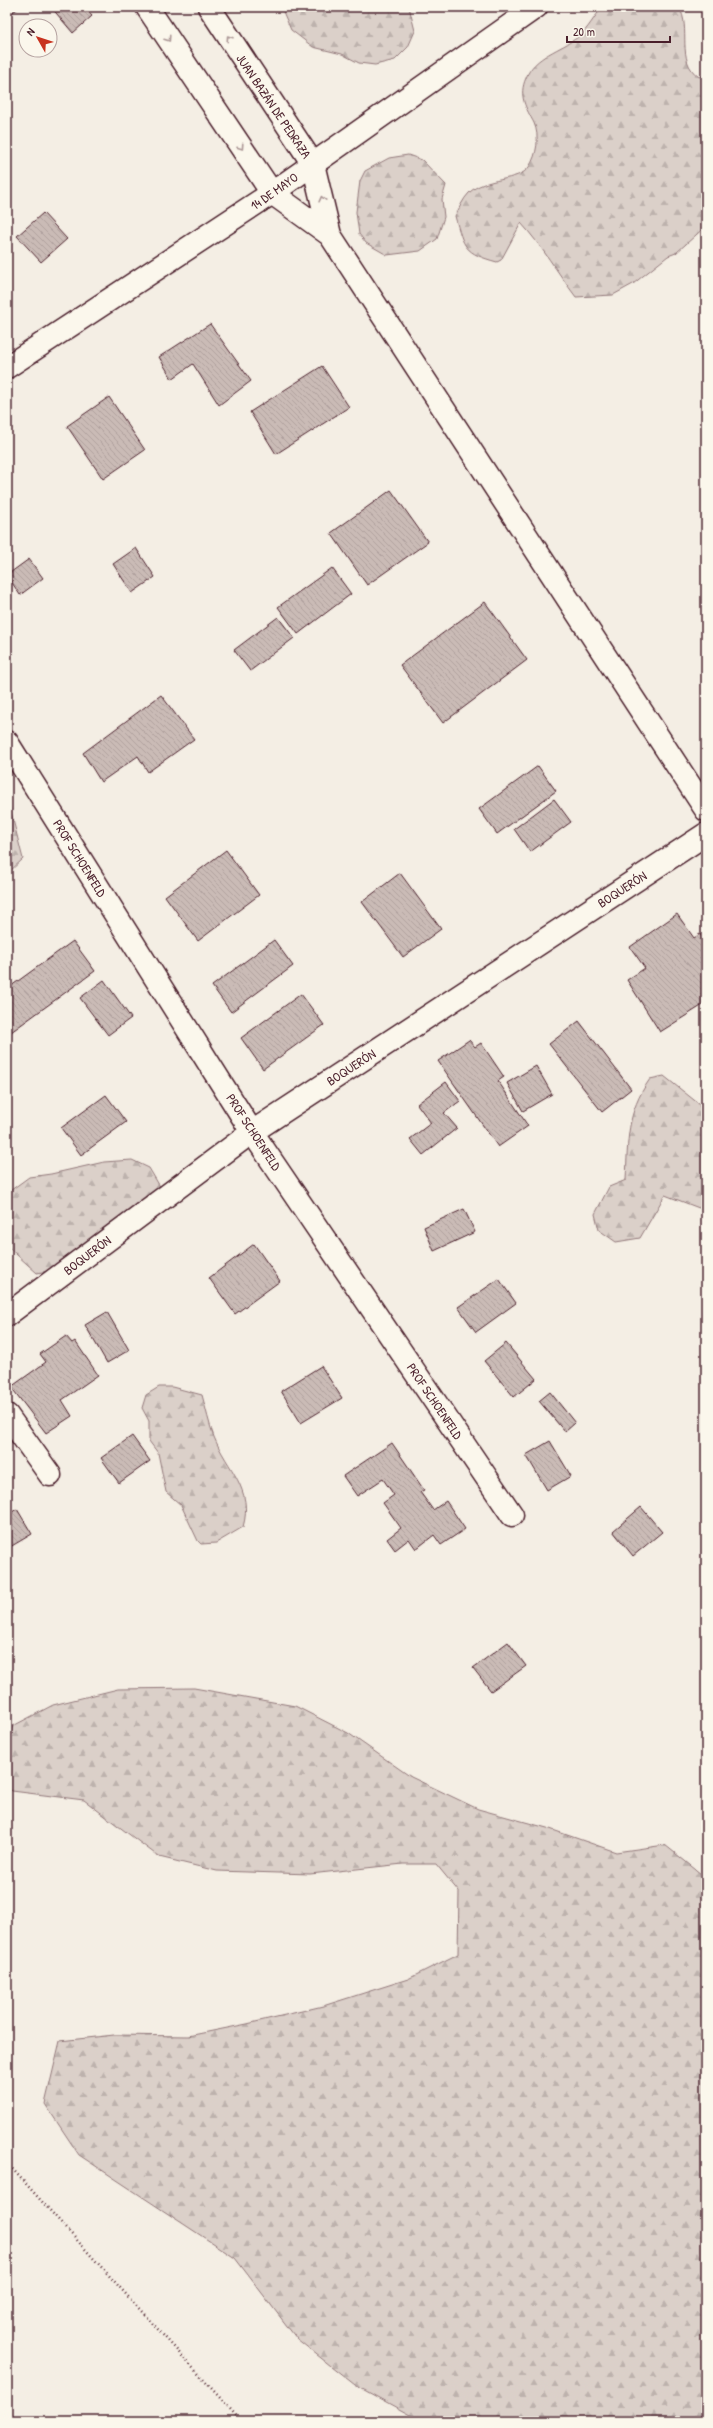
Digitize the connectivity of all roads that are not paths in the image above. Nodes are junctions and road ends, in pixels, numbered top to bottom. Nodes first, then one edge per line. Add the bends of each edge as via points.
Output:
1 (146, 7) edge
2 (209, 7) edge
3 (536, 7) edge
4 (313, 164) junction
5 (272, 193) junction
6 (330, 235) junction
7 (7, 367) edge
8 (7, 742) edge
9 (706, 810) edge
10 (706, 834) edge
11 (252, 1132) junction
12 (7, 1315) edge
13 (7, 1415) edge
14 (50, 1475) dead end
15 (512, 1515) dead end

1 -> 5 street
4 -> 2 street, JUAN BAZÁN DE PEDRAZA
3 - 4 street, 14 DE MAYO
4 - 5 street, 14 DE MAYO
6 -> 4 street, JUAN BAZÁN DE PEDRAZA
5 - 6 street
5 - 7 street, 14 DE MAYO
6 - 9 street
8 - 11 street, PROF SCHOENFELD
10 - 11 street, BOQUERÓN
11 - 12 street, BOQUERÓN
11 - 15 street, PROF SCHOENFELD
13 - 14 street

